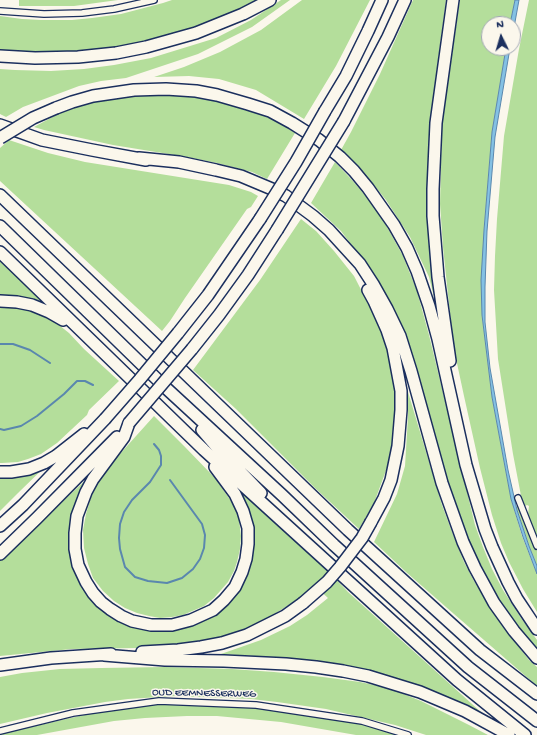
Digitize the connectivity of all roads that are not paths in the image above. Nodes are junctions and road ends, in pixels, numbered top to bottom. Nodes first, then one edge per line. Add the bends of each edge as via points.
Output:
1 (154, 0) edge
2 (270, 0) edge
3 (382, 0) edge
4 (405, 0) edge
5 (452, 0) edge
6 (0, 11) edge
7 (0, 56) edge
8 (0, 125) edge
9 (0, 138) edge
10 (139, 158) junction
11 (0, 195) edge
12 (0, 226) edge
13 (0, 252) edge
14 (0, 300) edge
15 (81, 331) junction
16 (167, 389) junction
17 (454, 410) junction
18 (105, 419) junction
19 (122, 435) junction
20 (204, 450) junction
21 (0, 472) edge
22 (518, 498) dead end
23 (0, 526) edge
24 (537, 546) edge
25 (0, 554) edge
26 (328, 563) junction
27 (537, 629) edge
28 (104, 655) junction
29 (537, 658) edge
30 (0, 665) edge
31 (537, 694) edge
32 (537, 721) edge
33 (0, 731) edge
34 (408, 735) edge
35 (509, 735) edge
36 (525, 735) edge

1 - 6 street via 82,13
2 - 7 highway via 196,33 146,47 78,57
3 - 18 highway, bridge via 346,76 245,242 178,333
4 - 19 highway, bridge via 344,121 248,275
5 - 17 highway via 436,123 433,216
8 - 10 highway via 42,140
9 - 17 highway, bridge via 33,118 72,102 134,90 166,89 217,95 270,111 292,122 340,157 368,188 394,224 417,270 429,306
10 - 28 highway, bridge via 243,181 284,200 324,230 346,255 360,277 374,300 387,330 399,377 401,428 391,480 371,522 340,567 303,603 264,627 222,643 178,650
10 - 29 highway via 178,162 216,170 272,188 302,207 360,264 387,308 400,336 442,483 463,542 494,603
11 - 31 highway via 348,530 480,650
12 - 16 highway
13 - 15 highway
14 - 15 highway via 32,305
15 - 20 highway
16 - 26 highway via 214,444
16 - 32 highway via 468,667
17 - 27 highway via 470,478 489,541 517,599
18 - 21 highway via 44,463 29,469
18 - 23 highway
19 - 20 highway via 86,492 77,516 75,549 78,565 86,582 101,602 121,616 152,625 172,625 213,610 235,587 246,559 248,528 243,511 235,494
19 - 25 highway
20 - 26 highway
22 - 24 street
26 - 36 highway via 457,680
28 - 30 highway via 51,658
28 - 35 highway via 286,664 343,671 420,692 465,711
33 - 34 street, OUD EEMNESSERWEG via 73,714 159,701 256,705 362,721

